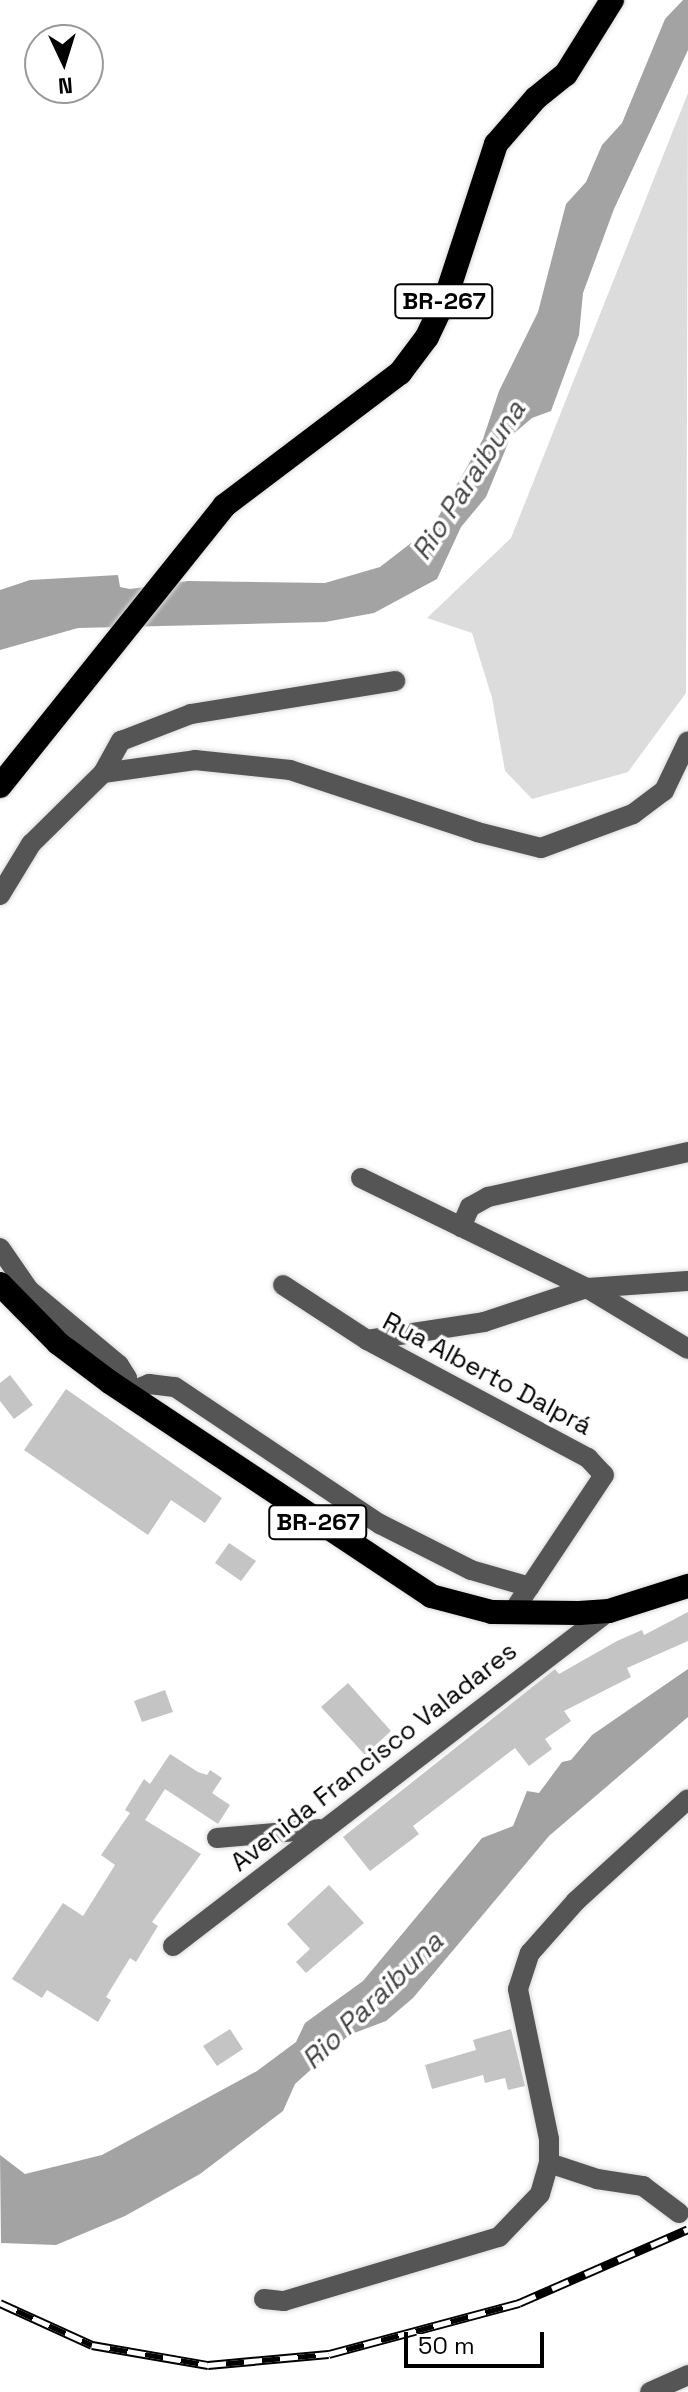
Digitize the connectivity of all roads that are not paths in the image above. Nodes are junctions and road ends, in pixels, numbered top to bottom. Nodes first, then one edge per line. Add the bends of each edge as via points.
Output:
1 (612, 0) edge
2 (395, 681) dead end
3 (688, 741) edge
4 (103, 773) junction
5 (0, 786) edge
6 (0, 895) edge
7 (688, 1152) edge
8 (361, 1178) dead end
9 (461, 1227) junction
10 (0, 1248) edge
11 (688, 1281) edge
12 (0, 1284) edge
13 (283, 1285) dead end
14 (587, 1288) junction
15 (53, 1324) junction
16 (367, 1340) junction
17 (688, 1349) edge
18 (126, 1393) junction
19 (688, 1586) edge
20 (530, 1587) junction
21 (609, 1611) junction
22 (512, 1613) junction
23 (688, 1799) edge
24 (322, 1828) junction
25 (217, 1838) dead end
26 (173, 1946) dead end
27 (549, 2163) junction
28 (679, 2213) dead end
29 (264, 2299) dead end
30 (688, 2375) edge
31 (650, 2392) edge

1 - 5 highway, BR-267 via 566,74 536,98 496,144 446,297 427,337 400,373 261,474 193,542
2 - 4 street via 191,714 121,741
3 - 4 street via 664,791 633,814 541,848 290,770 195,760
4 - 6 street via 31,844
7 - 9 street via 488,1197 470,1207
8 - 9 street
9 - 14 street
10 - 15 street
11 - 14 street
12 - 15 highway, BR-267
13 - 16 street, Rua Alberto Dalprá
14 - 16 street via 484,1322
14 - 17 street
15 - 18 highway, BR-267
16 - 20 street, Rua Alberto Dalprá via 588,1458 604,1475
18 - 20 street via 149,1384 175,1387 380,1524 471,1570
18 - 22 highway, BR-267 via 431,1596
19 - 21 highway, BR-267
20 - 22 street, Rua Alberto Dalprá
21 - 22 highway, BR-267
21 - 24 street, Avenida Francisco Valadares
23 - 27 street via 576,1901 530,1953 518,1989
24 - 25 street via 282,1836
24 - 26 street, Avenida Francisco Valadares
27 - 28 street via 597,2179 643,2186
27 - 29 street via 540,2194 499,2237 284,2301
30 - 31 street

